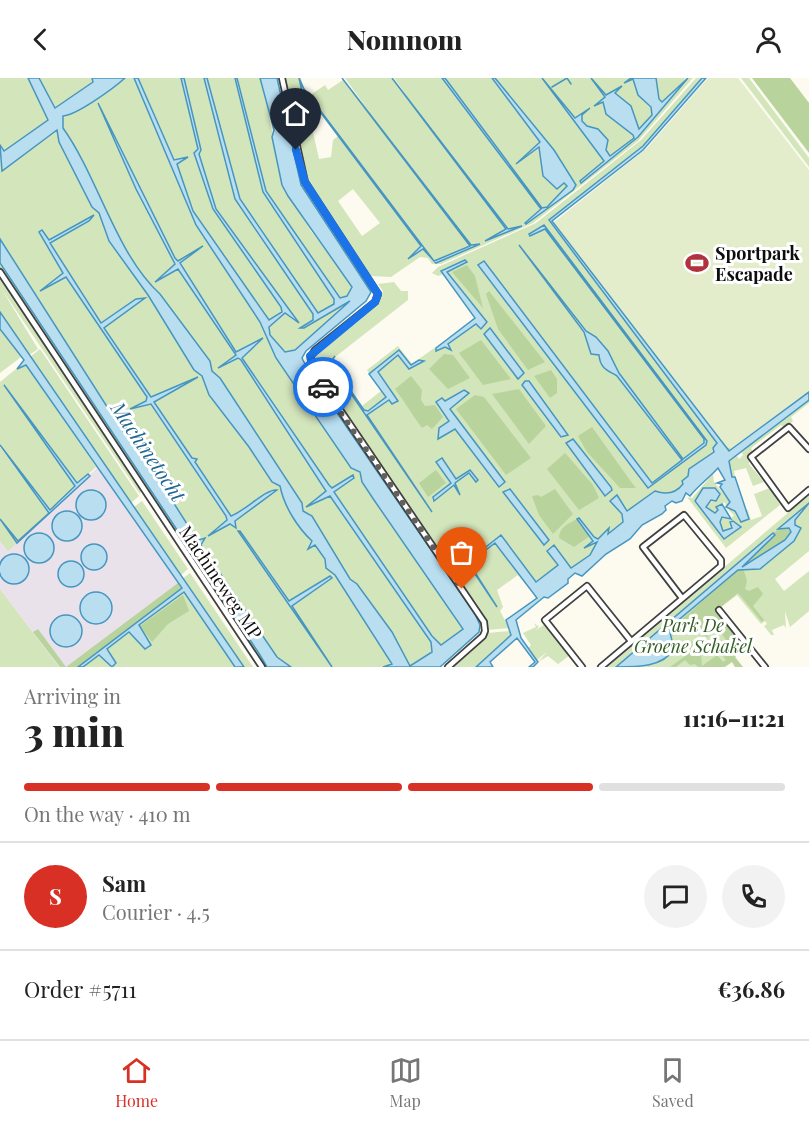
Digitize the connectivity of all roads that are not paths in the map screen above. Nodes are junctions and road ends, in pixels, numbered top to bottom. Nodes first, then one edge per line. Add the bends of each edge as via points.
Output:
1 (282, 78) edge
2 (0, 272) edge
3 (809, 449) edge
4 (809, 490) edge
5 (682, 598) junction
6 (719, 610) dead end
7 (631, 641) junction
8 (262, 667) edge
9 (448, 667) edge
10 (582, 667) edge
11 (601, 667) edge
12 (765, 667) edge

1 - 9 street via 305,182 378,294 375,302 315,350 310,356 311,367 484,622 483,636
2 - 8 street, Machineweg MP
3 - 4 street via 789,427 751,457 788,508
5 - 5 street via 722,562 684,515 643,547
5 - 7 street
6 - 12 street
7 - 10 street via 587,586 545,620
7 - 11 street

